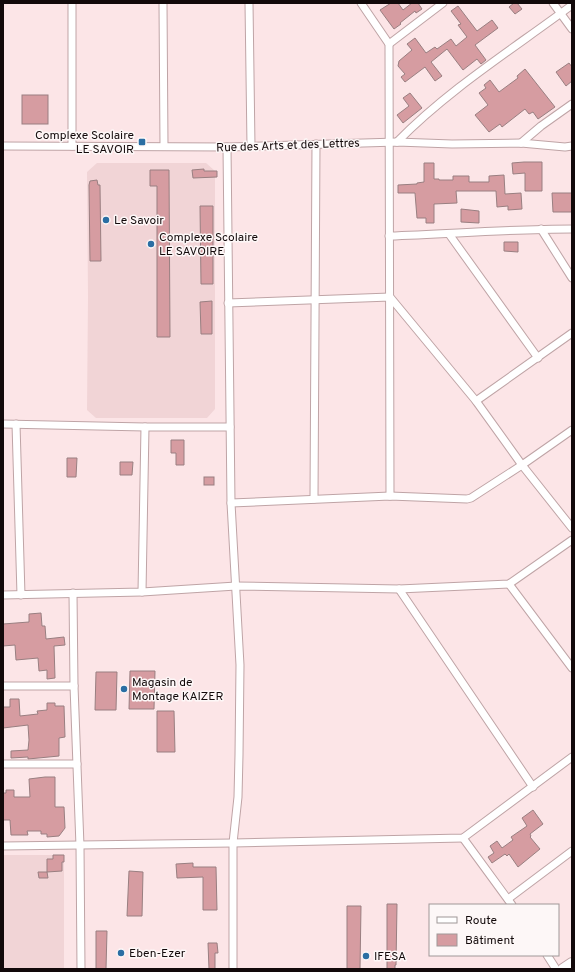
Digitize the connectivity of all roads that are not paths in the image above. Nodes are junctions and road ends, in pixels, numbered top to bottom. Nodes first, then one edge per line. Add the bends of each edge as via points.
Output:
1 (72, 3) edge
2 (163, 3) edge
3 (249, 3) edge
4 (361, 3) edge
5 (443, 3) edge
6 (553, 3) edge
7 (572, 5) edge
8 (561, 13) junction
9 (572, 29) edge
10 (389, 44) junction
11 (572, 104) edge
12 (389, 142) junction
13 (397, 142) junction
14 (521, 143) junction
15 (316, 144) junction
16 (3, 146) edge
17 (72, 146) junction
18 (164, 146) junction
19 (251, 146) junction
20 (572, 146) edge
21 (227, 147) junction
22 (541, 229) junction
23 (572, 230) edge
24 (449, 234) junction
25 (389, 236) junction
26 (572, 278) edge
27 (390, 297) junction
28 (314, 299) junction
29 (228, 303) junction
30 (572, 333) edge
31 (538, 358) junction
32 (476, 401) junction
33 (3, 424) edge
34 (16, 424) junction
35 (145, 427) junction
36 (230, 427) junction
37 (572, 430) edge
38 (522, 465) junction
39 (390, 496) junction
40 (314, 498) junction
41 (231, 503) junction
42 (572, 528) edge
43 (572, 540) edge
44 (509, 584) junction
45 (236, 586) junction
46 (398, 589) junction
47 (142, 592) junction
48 (73, 593) junction
49 (3, 595) edge
50 (21, 595) junction
51 (572, 668) edge
52 (3, 686) edge
53 (74, 686) junction
54 (572, 757) edge
55 (3, 764) edge
56 (77, 764) junction
57 (534, 787) junction
58 (463, 838) junction
59 (233, 843) junction
60 (3, 846) edge
61 (80, 846) junction
62 (572, 851) edge
63 (508, 898) junction
64 (511, 904) edge
65 (547, 956) edge
66 (572, 963) edge
67 (81, 969) edge
68 (233, 969) edge
69 (556, 969) edge
70 (563, 969) edge

1 - 17 street
2 - 18 street
3 - 19 street
4 - 10 street
5 - 10 street
6 - 8 street
7 - 8 street
8 - 9 street
8 - 13 street via 431,110
10 - 12 street
11 - 14 street
12 - 13 street, Rue des Arts et des Lettres
12 - 15 street, Rue des Arts et des Lettres
12 - 25 street
13 - 14 street, Rue des Arts et des Lettres
14 - 20 street, Rue des Arts et des Lettres
15 - 19 street, Rue des Arts et des Lettres
15 - 28 street
16 - 17 street, Rue des Arts et des Lettres
17 - 18 street, Rue des Arts et des Lettres
18 - 21 street, Rue des Arts et des Lettres
19 - 21 street, Rue des Arts et des Lettres
21 - 29 street
22 - 23 street
22 - 24 street
22 - 26 street
24 - 25 street
24 - 31 street
25 - 27 street
27 - 28 street
27 - 32 street
27 - 39 street
28 - 29 street
28 - 40 street
29 - 36 street
30 - 31 street
31 - 32 street
32 - 38 street
33 - 34 street
34 - 35 street
34 - 50 street
35 - 36 street
35 - 47 street
36 - 41 street
37 - 38 street
38 - 39 street via 467,499
38 - 42 street
39 - 40 street
40 - 41 street
41 - 45 street
43 - 44 street
44 - 46 street
44 - 51 street
45 - 46 street
45 - 47 street
45 - 59 street via 240,665 238,797
46 - 57 street
47 - 48 street
48 - 50 street
48 - 53 street
49 - 50 street
52 - 53 street
53 - 56 street
54 - 57 street
55 - 56 street
56 - 61 street
57 - 58 street
58 - 59 street
58 - 63 street
59 - 61 street
59 - 68 street
60 - 61 street
61 - 67 street
62 - 63 street
63 - 64 street
65 - 69 street
66 - 70 street

